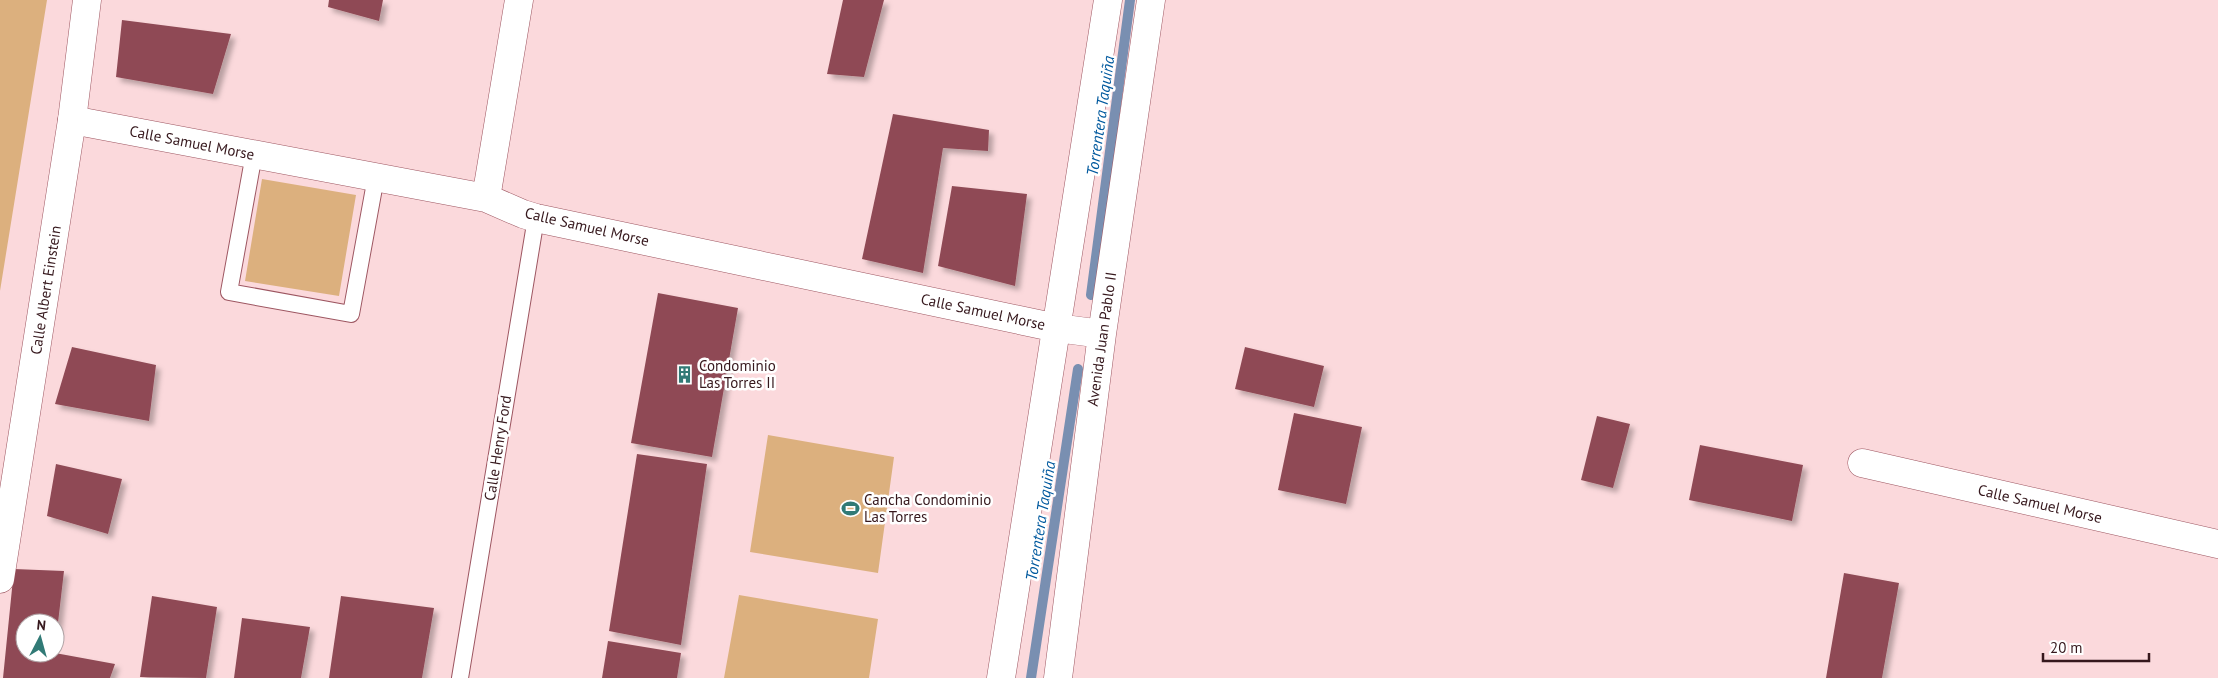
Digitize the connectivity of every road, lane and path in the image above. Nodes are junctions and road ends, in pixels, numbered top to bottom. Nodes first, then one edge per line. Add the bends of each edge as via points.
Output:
1 (87, 0) edge
2 (519, 0) edge
3 (1108, 0) edge
4 (1151, 0) edge
5 (72, 120) junction
6 (254, 154) junction
7 (376, 177) junction
8 (486, 198) junction
9 (536, 218) junction
10 (1057, 328) junction
11 (1102, 334) junction
12 (1862, 464) dead end
13 (2218, 544) edge
14 (0, 579) edge
15 (460, 678) edge
16 (1001, 678) edge
17 (1058, 678) edge

1 - 5 street, Calle Albert Einstein
2 - 8 street
3 - 10 street
4 - 11 street, Avenida Juan Pablo II
5 - 6 street, Calle Samuel Morse
5 - 14 street, Calle Albert Einstein
6 - 7 street, Calle Samuel Morse
6 - 7 lane via 229,292 351,314
7 - 8 street, Calle Samuel Morse
8 - 9 street, Calle Samuel Morse
9 - 10 street, Calle Samuel Morse
9 - 15 lane, Calle Henry Ford
10 - 11 street, Calle Samuel Morse
10 - 16 street
11 - 17 street, Avenida Juan Pablo II
12 - 13 street, Calle Samuel Morse

